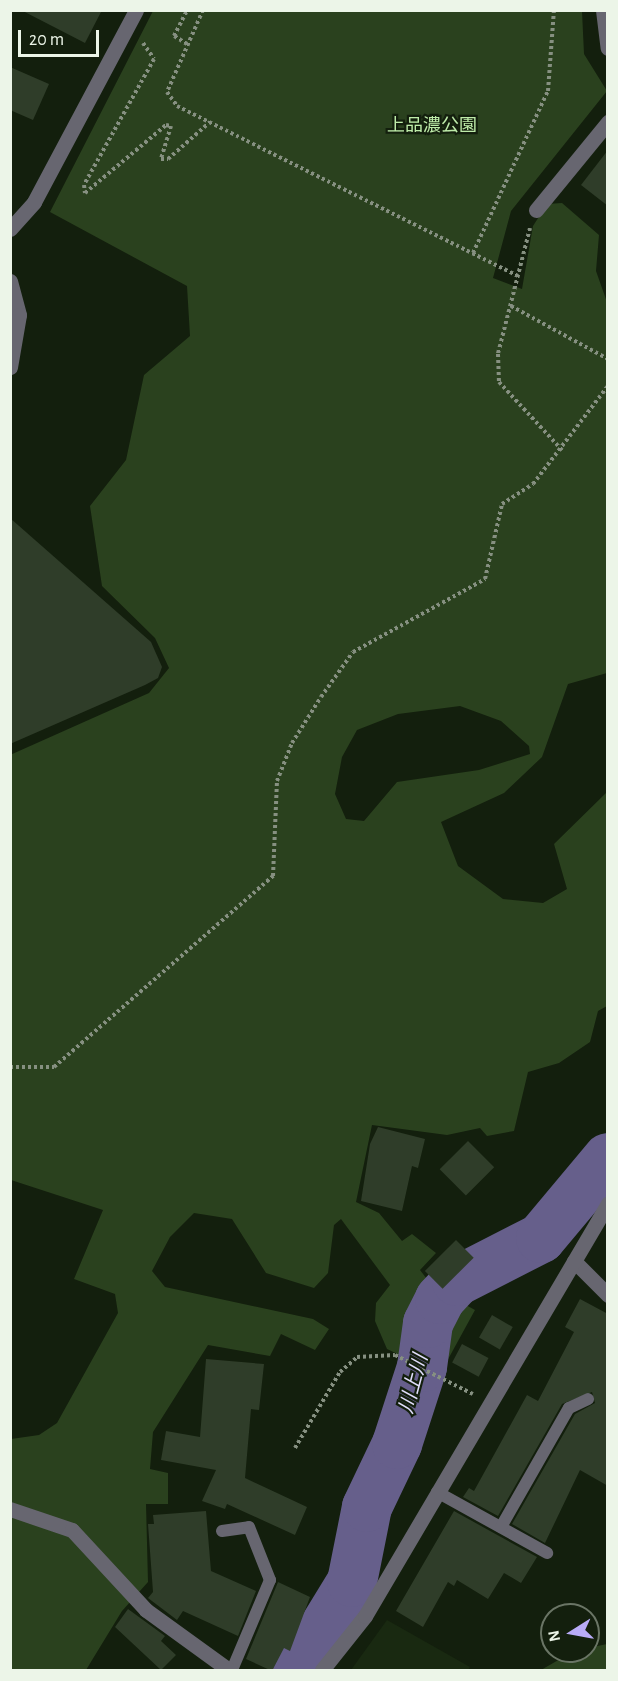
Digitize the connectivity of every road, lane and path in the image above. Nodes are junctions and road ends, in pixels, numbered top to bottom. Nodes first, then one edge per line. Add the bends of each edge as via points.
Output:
1 (136, 10) edge
2 (187, 10) edge
3 (203, 10) edge
4 (554, 10) edge
5 (603, 10) edge
6 (146, 36) dead end
7 (187, 44) junction
8 (608, 48) edge
9 (210, 122) junction
10 (608, 122) edge
11 (536, 210) dead end
12 (10, 229) edge
13 (529, 229) dead end
14 (473, 253) junction
15 (518, 276) junction
16 (10, 281) edge
17 (511, 306) junction
18 (608, 359) edge
19 (10, 367) edge
20 (608, 386) edge
21 (562, 450) junction
22 (10, 1067) edge
23 (608, 1203) edge
24 (573, 1261) junction
25 (608, 1295) edge
26 (588, 1400) dead end
27 (489, 1403) junction
28 (295, 1448) dead end
29 (437, 1492) junction
30 (10, 1509) edge
31 (501, 1527) junction
32 (222, 1532) dead end
33 (547, 1553) dead end
34 (231, 1671) edge
35 (322, 1671) edge

1 - 12 street via 34,202
2 - 7 path via 174,36
3 - 7 path
4 - 14 path via 548,91
5 - 8 street
6 - 9 path via 142,45 153,52 154,59 84,185 85,193 166,125 171,126 161,159 168,159
7 - 9 path via 167,92 177,106
9 - 14 path
10 - 11 street
13 - 15 path
14 - 15 path
15 - 17 path
16 - 19 street via 19,315
17 - 18 path
17 - 21 path via 498,354 499,382
20 - 21 path via 585,411
21 - 22 path via 532,484 502,504 485,579 353,652 321,697 292,743 277,781 273,876 54,1067
23 - 24 street
24 - 25 street
24 - 27 street
26 - 31 lane via 569,1408
27 - 28 path via 395,1355 373,1353 357,1357 340,1372
27 - 29 street
29 - 31 lane
29 - 35 street via 365,1616
30 - 34 street via 72,1530 146,1610
31 - 33 lane
32 - 34 lane via 249,1527 270,1580

